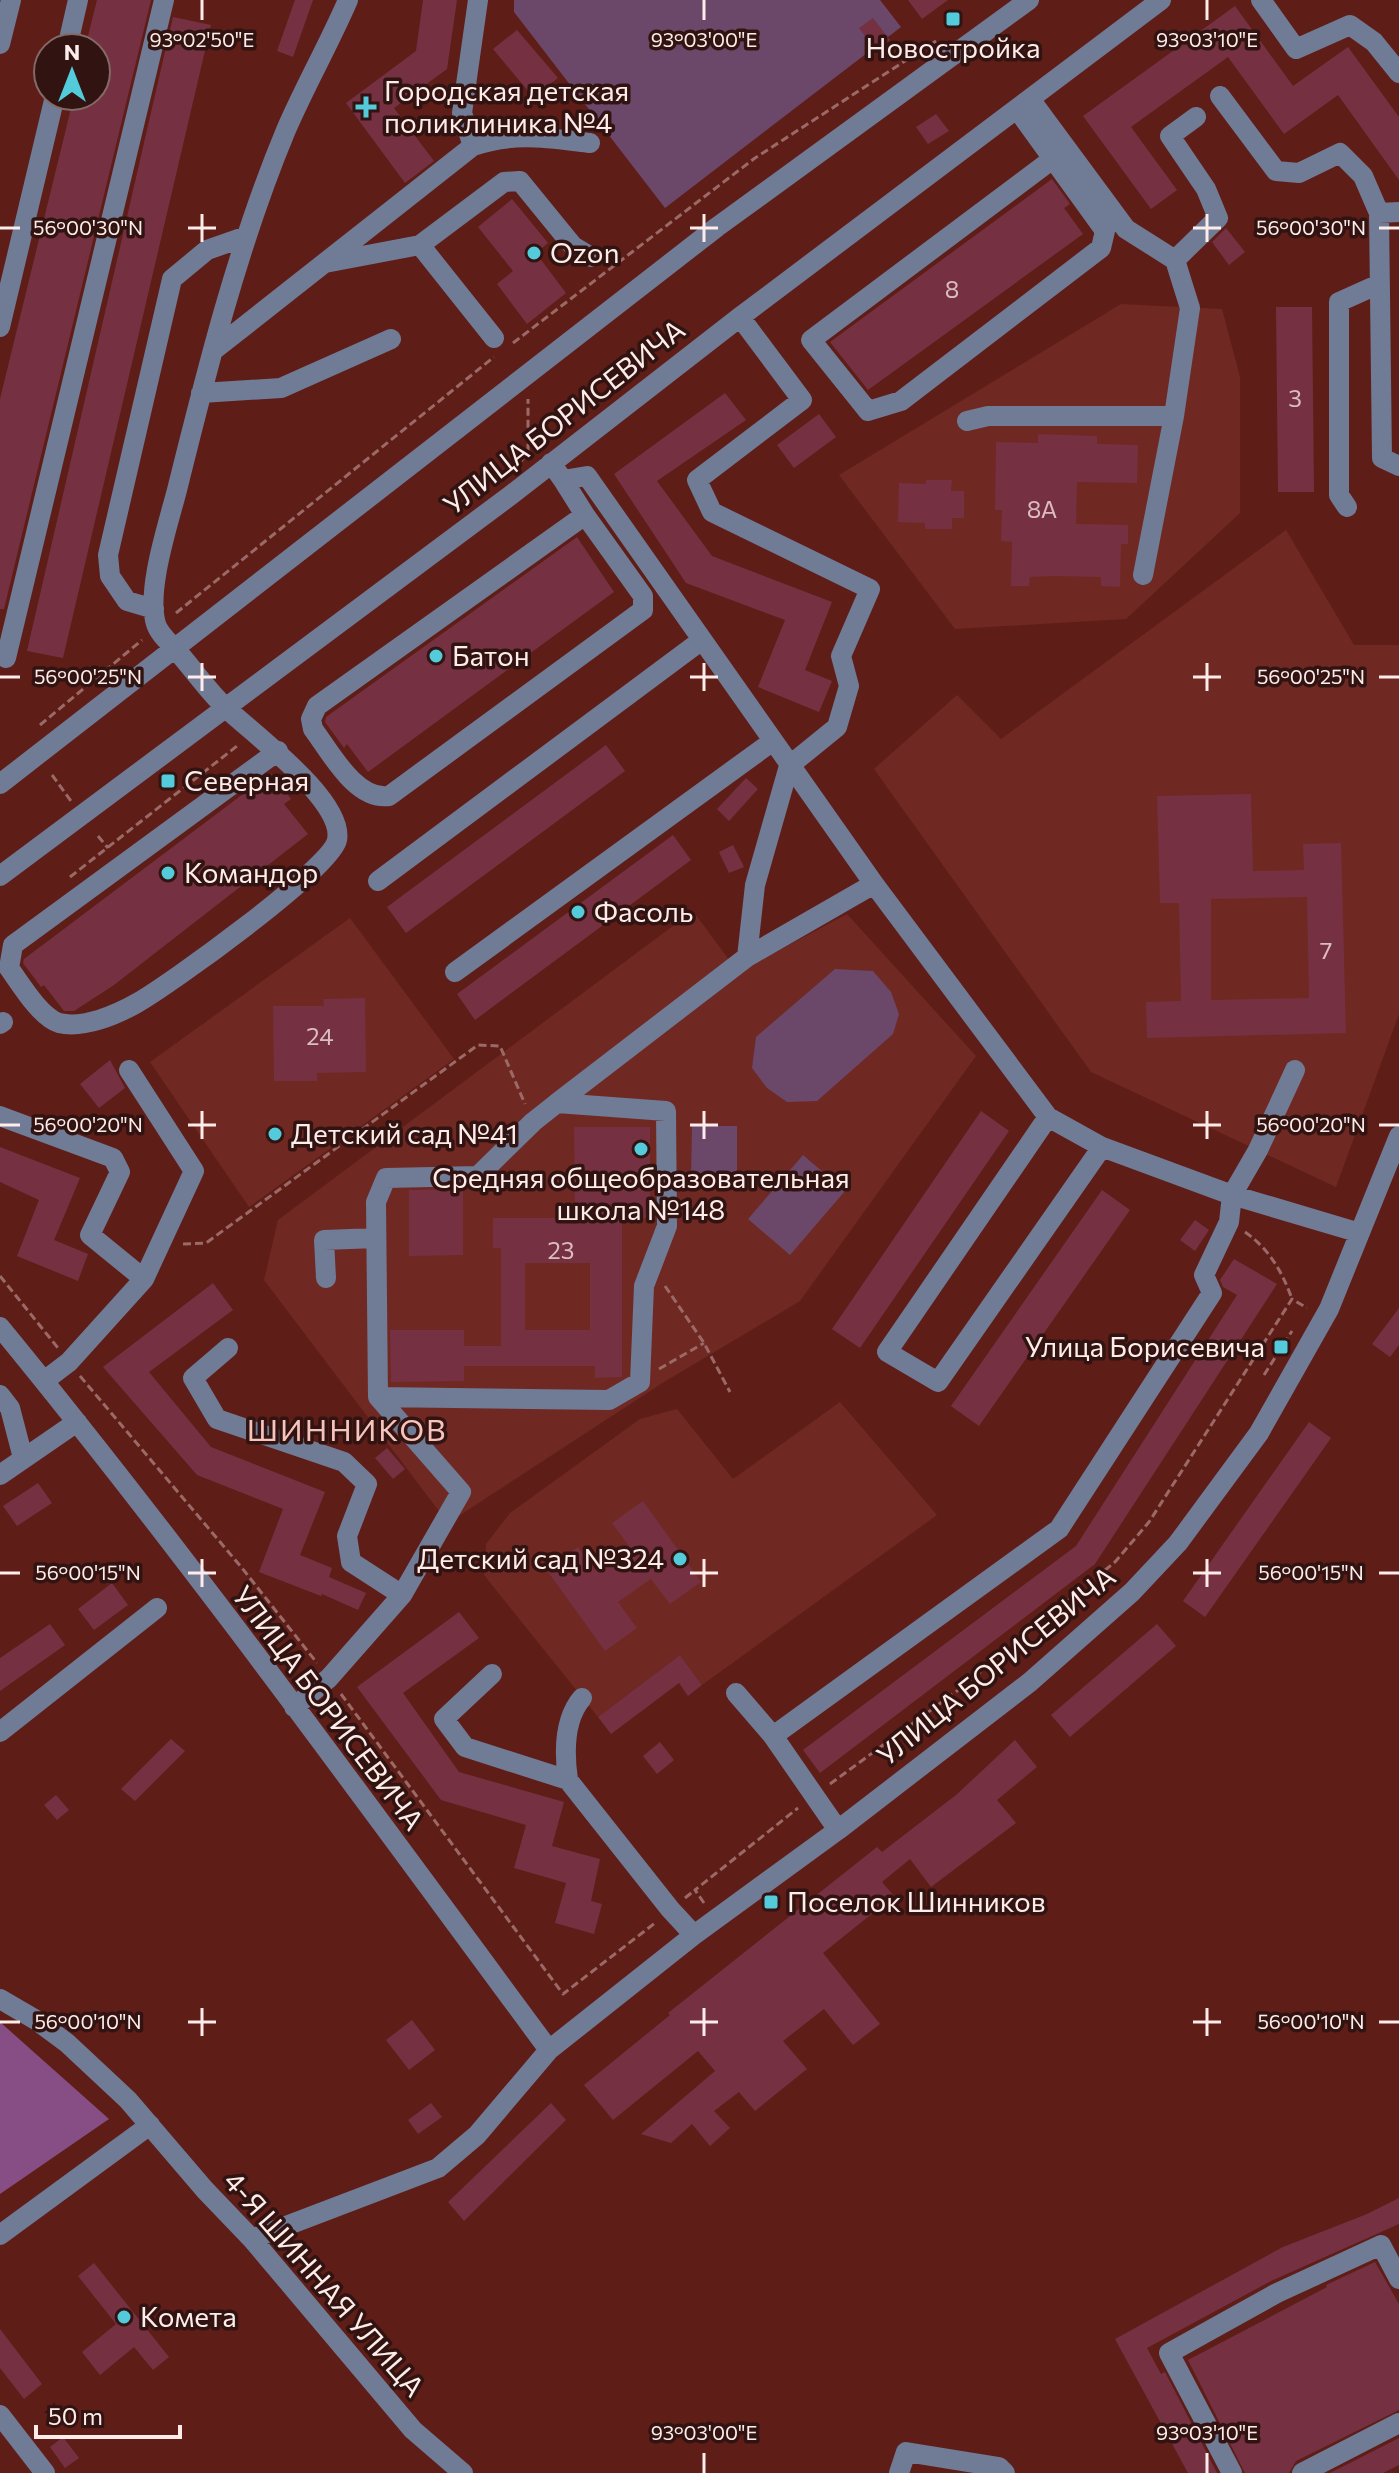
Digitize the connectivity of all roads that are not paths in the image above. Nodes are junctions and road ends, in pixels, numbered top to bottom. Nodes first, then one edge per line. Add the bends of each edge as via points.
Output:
1 (11, 0) edge
2 (78, 0) edge
3 (164, 0) edge
4 (348, 0) edge
5 (478, 0) edge
6 (1029, 0) edge
7 (1161, 0) edge
8 (1261, 0) edge
9 (71, 32) edge
10 (0, 44) edge
11 (1399, 73) edge
12 (1220, 96) dead end
13 (1024, 104) junction
14 (51, 112) edge
15 (1196, 117) dead end
16 (590, 143) dead end
17 (473, 146) junction
18 (1054, 158) junction
19 (1389, 212) edge
20 (247, 236) junction
21 (420, 245) junction
22 (591, 257) dead end
23 (1175, 260) junction
24 (321, 264) junction
25 (1379, 284) junction
26 (740, 317) junction
27 (0, 327) edge
28 (391, 339) dead end
29 (501, 345) road end
30 (214, 350) junction
31 (201, 393) junction
32 (1174, 416) junction
33 (967, 421) dead end
34 (1399, 466) edge
35 (557, 471) junction
36 (1347, 507) dead end
37 (585, 515) junction
38 (1143, 575) dead end
39 (155, 618) junction
40 (702, 640) junction
41 (176, 649) junction
42 (6, 658) dead end
43 (225, 707) junction
44 (773, 741) junction
45 (278, 751) junction
46 (789, 766) junction
47 (0, 784) edge
48 (0, 876) edge
49 (378, 881) dead end
50 (874, 884) junction
51 (747, 957) junction
52 (455, 972) dead end
53 (129, 1070) dead end
54 (1295, 1070) dead end
55 (557, 1103) junction
56 (0, 1116) edge
57 (1048, 1117) junction
58 (1399, 1136) edge
59 (1102, 1147) junction
60 (1232, 1195) junction
61 (1360, 1233) junction
62 (376, 1238) junction
63 (326, 1278) dead end
64 (144, 1279) junction
65 (0, 1327) edge
66 (228, 1348) dead end
67 (44, 1381) junction
68 (378, 1397) junction
69 (5, 1401) edge
70 (77, 1422) junction
71 (23, 1458) junction
72 (0, 1475) edge
73 (402, 1595) junction
74 (157, 1608) dead end
75 (492, 1674) dead end
76 (736, 1693) dead end
77 (582, 1698) dead end
78 (294, 1707) junction
79 (0, 1732) edge
80 (773, 1736) junction
81 (568, 1780) junction
82 (838, 1830) junction
83 (694, 1935) junction
84 (0, 1999) edge
85 (549, 2050) junction
86 (150, 2125) junction
87 (0, 2235) edge
88 (252, 2239) junction
89 (1390, 2240) edge
90 (1399, 2279) edge
91 (0, 2415) edge
92 (1399, 2423) edge
93 (45, 2473) edge
94 (463, 2473) edge
95 (899, 2473) edge
96 (1005, 2473) edge
97 (1232, 2473) edge
98 (1302, 2473) edge

1 - 10 street
2 - 9 street
3 - 42 street
4 - 20 street via 286,129
5 - 17 street via 462,113
6 - 41 street, УЛИЦА БОРИСЕВИЧА via 717,227
7 - 13 street, УЛИЦА БОРИСЕВИЧА
8 - 11 street via 1296,49 1350,25 1374,42
12 - 19 street via 1276,171 1299,173 1340,153
13 - 18 street
13 - 23 street via 1126,229
13 - 26 street, УЛИЦА БОРИСЕВИЧА
14 - 27 street
15 - 23 street via 1170,136 1206,189 1218,218
16 - 17 street via 522,137
17 - 24 street
18 - 18 street via 1105,231 1101,248 901,401 868,411 811,340
19 - 25 street
20 - 30 street
20 - 39 street via 207,250 172,279 108,555 110,576 127,601
21 - 22 street via 504,182 520,181 573,246
21 - 24 street
21 - 29 street
23 - 32 street via 1190,308
24 - 30 street
25 - 34 street via 1382,458
25 - 36 street via 1339,302 1339,495
26 - 35 street, УЛИЦА БОРИСЕВИЧА
26 - 46 street via 802,400 697,480 712,512 870,589 841,656 849,686 837,727
28 - 31 street via 281,388
30 - 31 street
31 - 39 street via 158,565
32 - 33 street via 988,416
32 - 38 street
35 - 37 street
35 - 40 street via 587,476
35 - 43 street, УЛИЦА БОРИСЕВИЧА via 511,495
37 - 37 street via 317,706 313,729 358,788 370,796 389,796 643,610 643,596
39 - 41 street
40 - 44 street
40 - 49 street
41 - 43 street
41 - 47 street, УЛИЦА БОРИСЕВИЧА
43 - 45 street
43 - 48 street, УЛИЦА БОРИСЕВИЧА
44 - 46 street
44 - 52 street
45 - 45 street via 13,945 9,968 37,1005 58,1023 94,1023 138,1003 279,902 324,861 337,845 338,829 330,811
46 - 50 street
46 - 51 street via 755,885
50 - 51 street
50 - 57 street
51 - 55 street
53 - 64 street via 194,1171
54 - 60 street
55 - 62 street via 478,1176 386,1178 376,1202
55 - 68 street via 666,1111 667,1226 644,1286 640,1382 609,1400
56 - 64 street via 113,1158 120,1172 90,1235
57 - 59 street
57 - 59 street via 887,1352 938,1382
58 - 61 street, УЛИЦА БОРИСЕВИЧА
59 - 60 street
60 - 61 street
60 - 80 street via 1229,1222 1204,1275 1212,1293 1059,1529
61 - 82 street, УЛИЦА БОРИСЕВИЧА via 1329,1309 1259,1433 1178,1543 1132,1592 1030,1682
62 - 63 street via 324,1240
62 - 68 street
64 - 67 street via 69,1362
65 - 67 street, УЛИЦА БОРИСЕВИЧА
66 - 73 street via 193,1378 217,1419 344,1462 367,1484 347,1536 351,1562
67 - 70 street, УЛИЦА БОРИСЕВИЧА
68 - 73 street via 461,1492
69 - 71 street
70 - 71 street
70 - 78 street, УЛИЦА БОРИСЕВИЧА
71 - 72 street
73 - 78 street via 329,1678
74 - 79 street
75 - 81 street via 444,1719 465,1747
76 - 80 street
77 - 81 street via 571,1711
78 - 85 street, УЛИЦА БОРИСЕВИЧА
80 - 82 street
81 - 83 street
82 - 83 street, УЛИЦА БОРИСЕВИЧА
83 - 85 street, УЛИЦА БОРИСЕВИЧА
84 - 86 street, 4-Я ШИННАЯ УЛИЦА via 67,2043
85 - 88 street, УЛИЦА БОРИСЕВИЧА via 477,2135 438,2168
86 - 87 street
86 - 88 street, 4-Я ШИННАЯ УЛИЦА
88 - 94 street, 4-Я ШИННАЯ УЛИЦА via 413,2430
89 - 90 street
89 - 97 street via 1277,2293 1169,2353
91 - 93 street
92 - 98 street
95 - 96 street via 906,2452 999,2467

